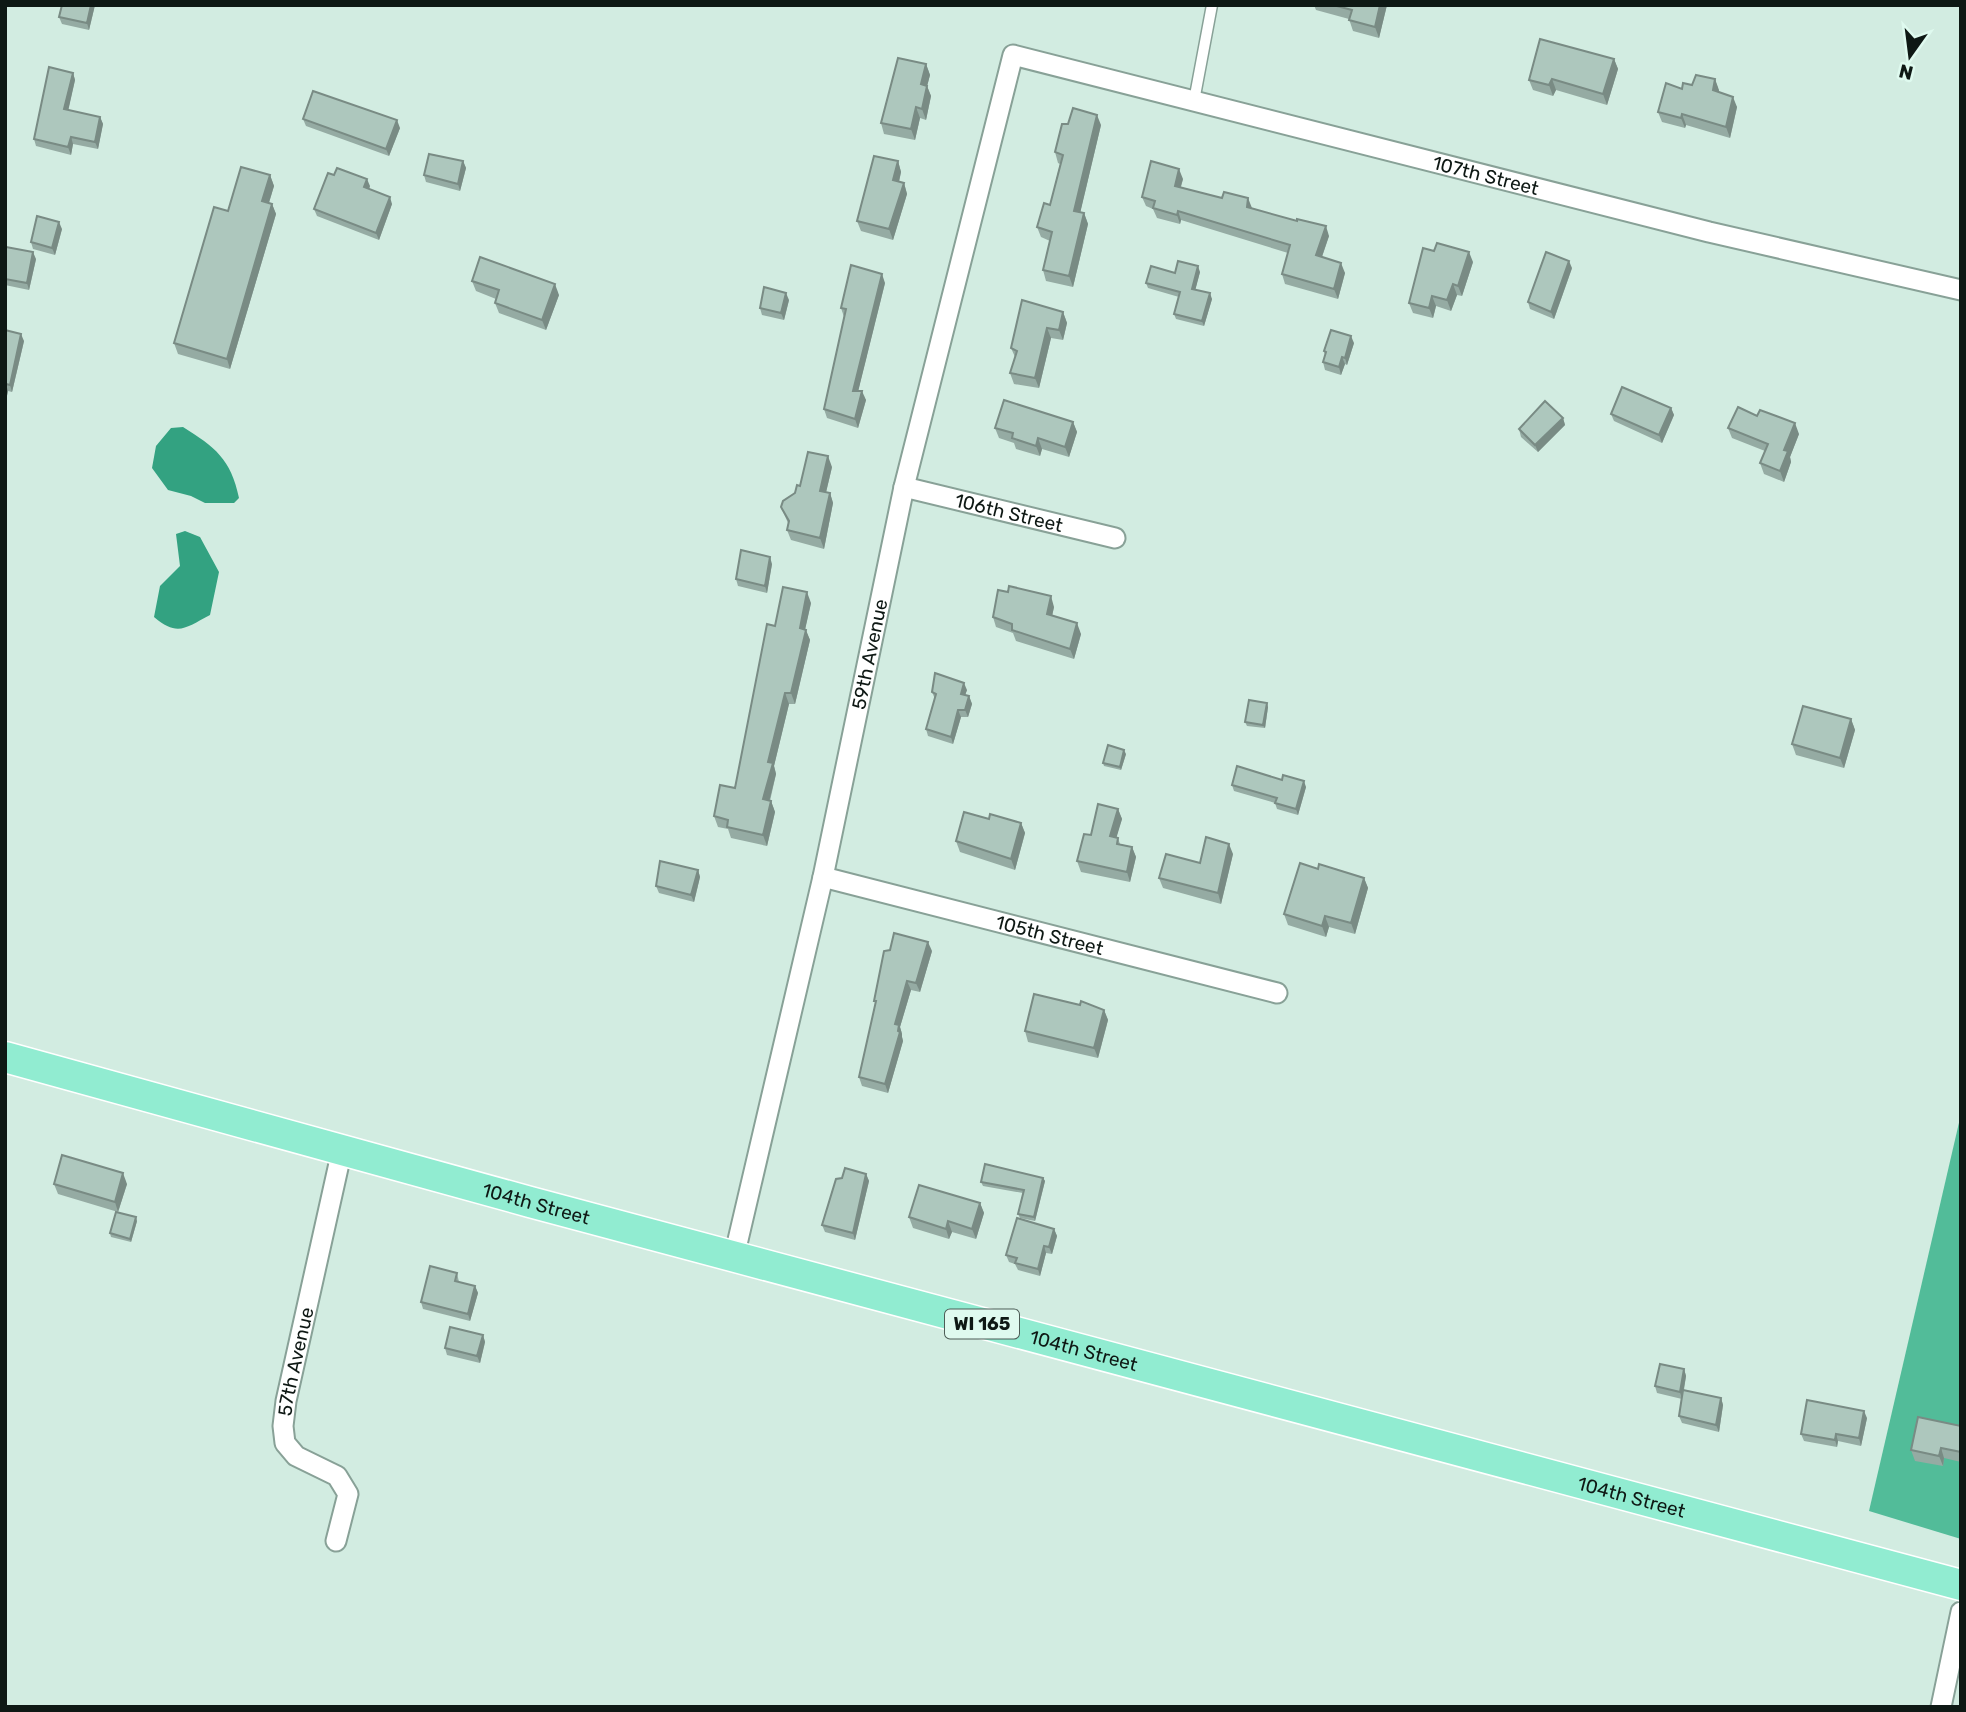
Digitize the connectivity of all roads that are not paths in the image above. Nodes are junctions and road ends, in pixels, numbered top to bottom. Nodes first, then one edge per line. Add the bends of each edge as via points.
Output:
1 (1212, 5) edge
2 (1013, 55) joint
3 (1194, 101) junction
4 (1961, 289) edge
5 (904, 487) junction
6 (1115, 538) dead end
7 (823, 877) junction
8 (1277, 993) dead end
9 (5, 1057) edge
10 (342, 1150) junction
11 (734, 1257) junction
12 (336, 1541) dead end
13 (1961, 1586) edge
14 (1961, 1612) edge
15 (1941, 1707) edge

1 - 3 lane
2 - 3 street, 107th Street
2 - 5 street, 59th Avenue
3 - 4 street, 107th Street via 1709,232
5 - 6 street, 106th Street
5 - 7 street, 59th Avenue
7 - 8 street, 105th Street
7 - 11 street, 59th Avenue
9 - 10 main road, 104th Street / WI 165
10 - 11 main road, 104th Street / WI 165
10 - 12 street, 57th Avenue via 283,1426 285,1443 296,1456 337,1476 348,1494
11 - 13 main road, 104th Street / WI 165
14 - 15 street

